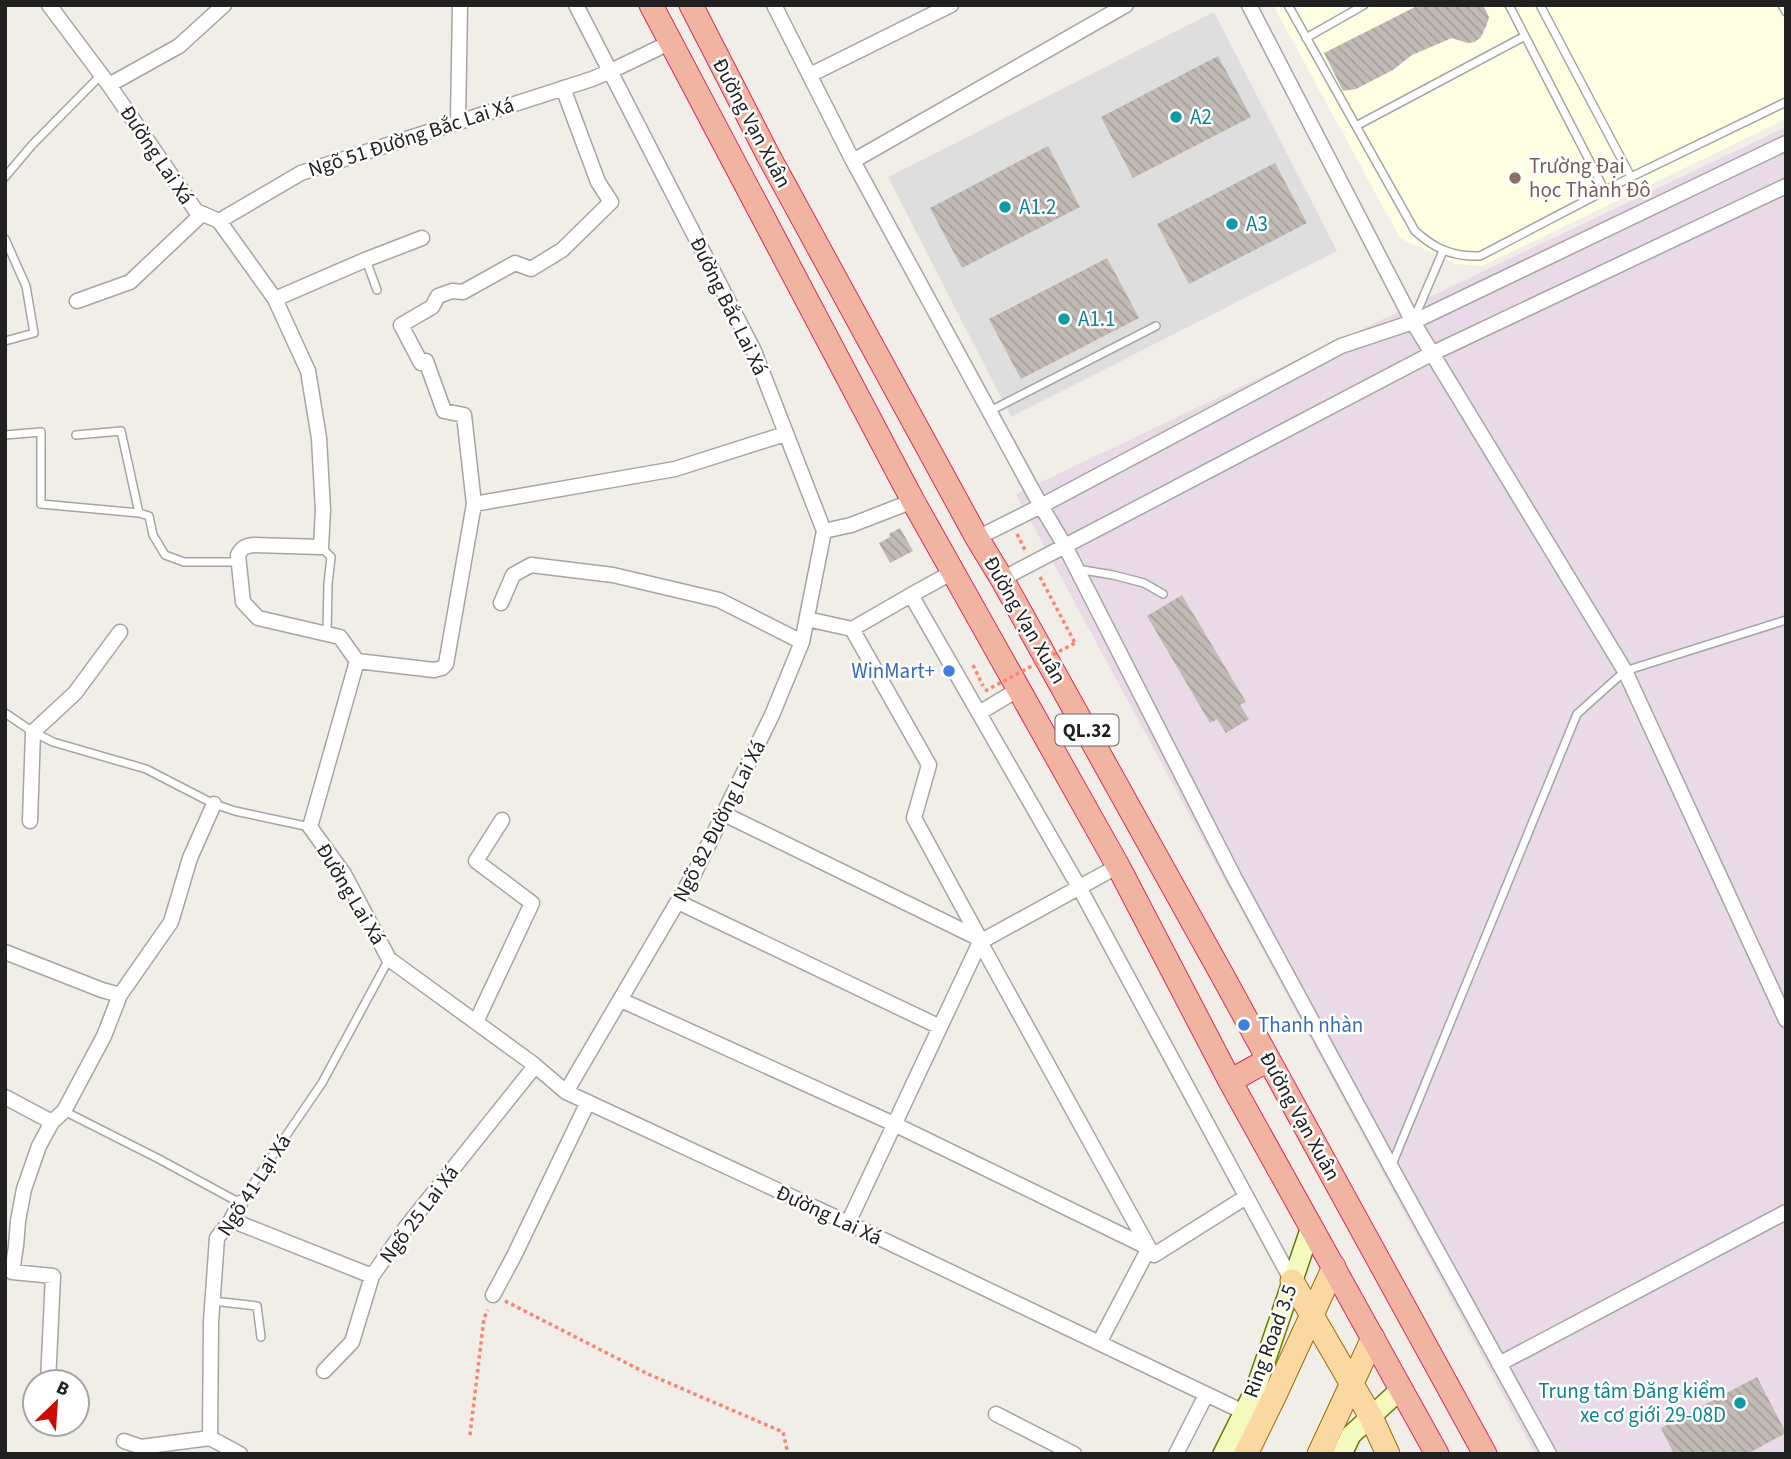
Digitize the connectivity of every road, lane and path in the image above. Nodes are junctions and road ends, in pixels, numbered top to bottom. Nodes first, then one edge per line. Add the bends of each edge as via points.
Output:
1 (49, 5) edge
2 (224, 5) edge
3 (460, 5) edge
4 (576, 5) edge
5 (651, 5) edge
6 (691, 5) edge
7 (774, 5) edge
8 (951, 5) edge
9 (1126, 5) edge
10 (1249, 5) edge
11 (1288, 5) edge
12 (1364, 5) edge
13 (1509, 5) edge
14 (1540, 5) edge
15 (1782, 5) edge
16 (1786, 12) edge
17 (1525, 36) junction
18 (1306, 38) junction
19 (671, 42) junction
20 (611, 72) junction
21 (810, 75) junction
22 (105, 79) junction
23 (563, 88) junction
24 (1786, 102) edge
25 (458, 121) junction
26 (1356, 126) junction
27 (1786, 143) edge
28 (853, 161) junction
29 (5, 177) edge
30 (1631, 177) junction
31 (1786, 186) edge
32 (1605, 191) junction
33 (202, 214) junction
34 (219, 221) junction
35 (422, 238) dead end
36 (5, 239) edge
37 (1443, 251) junction
38 (365, 260) junction
39 (377, 290) dead end
40 (275, 299) junction
41 (77, 301) dead end
42 (1413, 322) junction
43 (1156, 326) dead end
44 (5, 341) edge
45 (1431, 354) junction
46 (989, 412) junction
47 (785, 434) junction
48 (5, 435) edge
49 (75, 435) dead end
50 (914, 501) junction
51 (474, 504) junction
52 (1041, 506) junction
53 (139, 513) junction
54 (824, 531) junction
55 (977, 538) junction
56 (1065, 546) junction
57 (321, 547) junction
58 (238, 562) junction
59 (1077, 569) junction
60 (953, 572) junction
61 (1002, 579) junction
62 (1163, 594) dead end
63 (911, 595) junction
64 (501, 603) dead end
65 (1061, 614) dead end
66 (807, 619) junction
67 (1786, 620) edge
68 (852, 629) junction
69 (120, 632) dead end
70 (327, 634) junction
71 (802, 642) junction
72 (356, 662) junction
73 (973, 665) dead end
74 (1625, 671) junction
75 (1019, 689) junction
76 (5, 713) edge
77 (979, 713) junction
78 (33, 732) junction
79 (214, 804) junction
80 (724, 814) junction
81 (502, 820) dead end
82 (30, 821) dead end
83 (310, 827) junction
84 (1118, 866) junction
85 (1079, 887) junction
86 (678, 902) junction
87 (980, 940) junction
88 (5, 952) edge
89 (389, 959) junction
90 (120, 995) junction
91 (621, 1000) junction
92 (1786, 1020) edge
93 (476, 1022) junction
94 (940, 1027) junction
95 (1268, 1060) junction
96 (535, 1066) junction
97 (1230, 1082) junction
98 (566, 1092) junction
99 (5, 1097) edge
100 (588, 1102) junction
101 (65, 1111) junction
102 (52, 1122) junction
103 (894, 1124) junction
104 (1391, 1167) junction
105 (1246, 1197) junction
106 (240, 1203) junction
107 (1786, 1212) edge
108 (11, 1220) edge
109 (231, 1220) junction
110 (848, 1223) junction
111 (1311, 1227) junction
112 (1149, 1248) junction
113 (1334, 1267) junction
114 (372, 1276) junction
115 (1292, 1281) junction
116 (493, 1295) junction
117 (212, 1301) junction
118 (1311, 1315) junction
119 (261, 1337) dead end
120 (1373, 1338) junction
121 (1099, 1343) junction
122 (1499, 1364) junction
123 (49, 1368) edge
124 (324, 1371) dead end
125 (1352, 1384) junction
126 (1401, 1389) junction
127 (1206, 1395) junction
128 (996, 1414) dead end
129 (1253, 1417) junction
130 (1371, 1417) junction
131 (470, 1435) dead end
132 (211, 1438) junction
133 (124, 1441) dead end
134 (1068, 1452) edge
135 (240, 1454) edge
136 (788, 1454) edge
137 (1177, 1454) edge
138 (1223, 1454) edge
139 (1246, 1454) edge
140 (1319, 1454) edge
141 (1342, 1454) edge
142 (1388, 1454) edge
143 (1437, 1454) edge
144 (1485, 1454) edge
145 (1549, 1454) edge

1 - 22 street, Đường Lai Xá
2 - 22 street via 179,46
3 - 25 street
4 - 20 street, Đường Bắc Lai Xá
5 - 19 highway, Đường Vạn Xuân / QL.32
6 - 55 highway, Đường Vạn Xuân / QL.32
7 - 21 street
8 - 21 street
9 - 28 street
10 - 42 street
11 - 18 lane
12 - 18 lane
13 - 17 lane
14 - 30 lane
15 - 16 lane
17 - 26 lane
17 - 32 lane
18 - 26 lane
19 - 20 street, Ngõ 51 Đường Bắc Lai Xá
19 - 50 highway, Đường Vạn Xuân / QL.32
20 - 23 street, Ngõ 51 Đường Bắc Lai Xá
20 - 47 street, Đường Bắc Lai Xá via 754,351
21 - 28 street
22 - 29 lane via 32,145
22 - 33 street, Đường Lai Xá via 195,211
23 - 25 street, Ngõ 51 Đường Bắc Lai Xá
23 - 51 street via 598,182 611,202 562,250 531,269 515,263 463,292 439,296 432,307 401,325 444,411 464,415
24 - 30 lane
25 - 34 street, Ngõ 51 Đường Bắc Lai Xá via 301,173
26 - 37 lane via 1415,231
27 - 42 street
28 - 46 street
30 - 32 lane
31 - 45 street
32 - 37 lane via 1480,256
33 - 34 street, Đường Lai Xá
33 - 41 street via 130,282
34 - 40 street
35 - 38 street
36 - 44 lane via 26,286 34,333
37 - 42 lane
38 - 39 lane
38 - 40 street
40 - 57 street via 308,370 319,438
42 - 45 street
42 - 52 street via 1341,346
43 - 46 lane
45 - 56 street
45 - 74 street
46 - 52 street
47 - 51 street via 675,469
47 - 54 street, Đường Bắc Lai Xá
48 - 53 lane via 41,432 41,504
49 - 53 lane via 121,431
50 - 54 street
50 - 60 highway, Đường Vạn Xuân / QL.32
51 - 72 street via 446,664 434,670
52 - 55 street
52 - 56 street
53 - 58 lane via 149,516 153,535 165,555 184,562
54 - 66 street, Ngõ 82 Đường Lai Xá
55 - 61 highway, Đường Vạn Xuân / QL.32
56 - 59 street
56 - 61 street
57 - 58 street via 246,546 240,550
57 - 70 lane via 331,557
58 - 70 street via 243,602 258,618
59 - 62 lane via 1144,583
59 - 104 street via 1234,877
60 - 63 street
60 - 75 highway, Đường Vạn Xuân / QL.32
61 - 95 highway, Đường Vạn Xuân / QL.32
63 - 68 street
63 - 77 street
64 - 71 street via 513,575 531,565 613,575 719,600
65 - 73 path, bridge via 1075,643 985,691
66 - 68 street
66 - 71 street, Ngõ 82 Đường Lai Xá
67 - 74 lane
68 - 87 street via 929,765 914,818
69 - 78 street via 75,693
70 - 72 street via 340,637
71 - 80 street, Ngõ 82 Đường Lai Xá
72 - 83 street, Đường Lai Xá
74 - 92 street
74 - 104 lane via 1577,714
75 - 77 street
75 - 84 highway, Đường Vạn Xuân / QL.32
76 - 78 lane
77 - 85 street
78 - 79 lane via 146,769
78 - 82 street
79 - 83 lane
79 - 90 street via 190,859 172,922
80 - 86 street, Ngõ 82 Đường Lai Xá
80 - 87 street
81 - 93 street via 476,861 532,903
83 - 89 street, Đường Lai Xá via 344,874
84 - 85 street
84 - 97 highway, Đường Vạn Xuân / QL.32
85 - 87 street
85 - 105 street
86 - 91 street, Ngõ 82 Đường Lai Xá
86 - 94 street
87 - 94 street
87 - 112 street
88 - 90 street
89 - 93 street, Đường Lai Xá
89 - 106 lane, Ngõ 41 Lại Xá via 322,1083
90 - 101 street
91 - 98 street, Ngõ 82 Đường Lai Xá
91 - 103 street
93 - 96 street, Đường Lai Xá
94 - 103 street
95 - 97 highway
95 - 144 highway, Đường Vạn Xuân / QL.32
96 - 98 street, Đường Lai Xá
96 - 114 street, Ngõ 25 Lai Xá
97 - 111 highway, Đường Vạn Xuân / QL.32
98 - 100 street, Đường Lai Xá
99 - 102 street
100 - 110 street, Đường Lai Xá
100 - 116 street
101 - 102 street
101 - 106 lane
102 - 108 street
103 - 110 street
103 - 112 street
104 - 122 street
105 - 112 street via 1154,1255
105 - 115 street
106 - 109 street, Ngõ 41 Lại Xá
107 - 122 street
108 - 123 street via 16,1246 12,1272 53,1276
109 - 114 street
109 - 117 street, Ngõ 41 Lại Xá via 217,1238
110 - 121 street, Đường Lai Xá
111 - 113 highway, Đường Vạn Xuân / QL.32
111 - 115 main road, Ring Road 3.5
112 - 121 street
113 - 118 main road, Ring Road 3.5
113 - 120 highway, Đường Vạn Xuân / QL.32
114 - 124 street, Ngõ 25 Lai Xá via 352,1342
115 - 118 main road
115 - 129 main road, Ring Road 3.5 via 1256,1388
116 - 131 path via 484,1318
116 - 136 path via 648,1374 783,1432
117 - 119 lane via 257,1306
117 - 132 street, Ngõ 41 Lại Xá
118 - 125 main road
118 - 129 main road, Ring Road 3.5
120 - 125 main road
120 - 126 highway, Đường Vạn Xuân / QL.32
121 - 127 street, Đường Lai Xá
122 - 145 street
125 - 130 main road
125 - 140 main road
126 - 130 main road
126 - 143 highway, Đường Vạn Xuân / QL.32
127 - 129 street, Đường Lai Xá
127 - 137 street
128 - 134 street
129 - 138 main road, Ring Road 3.5
129 - 139 main road, Ring Road 3.5
130 - 141 main road via 1351,1435
130 - 142 main road
132 - 133 street via 141,1447
132 - 135 street

